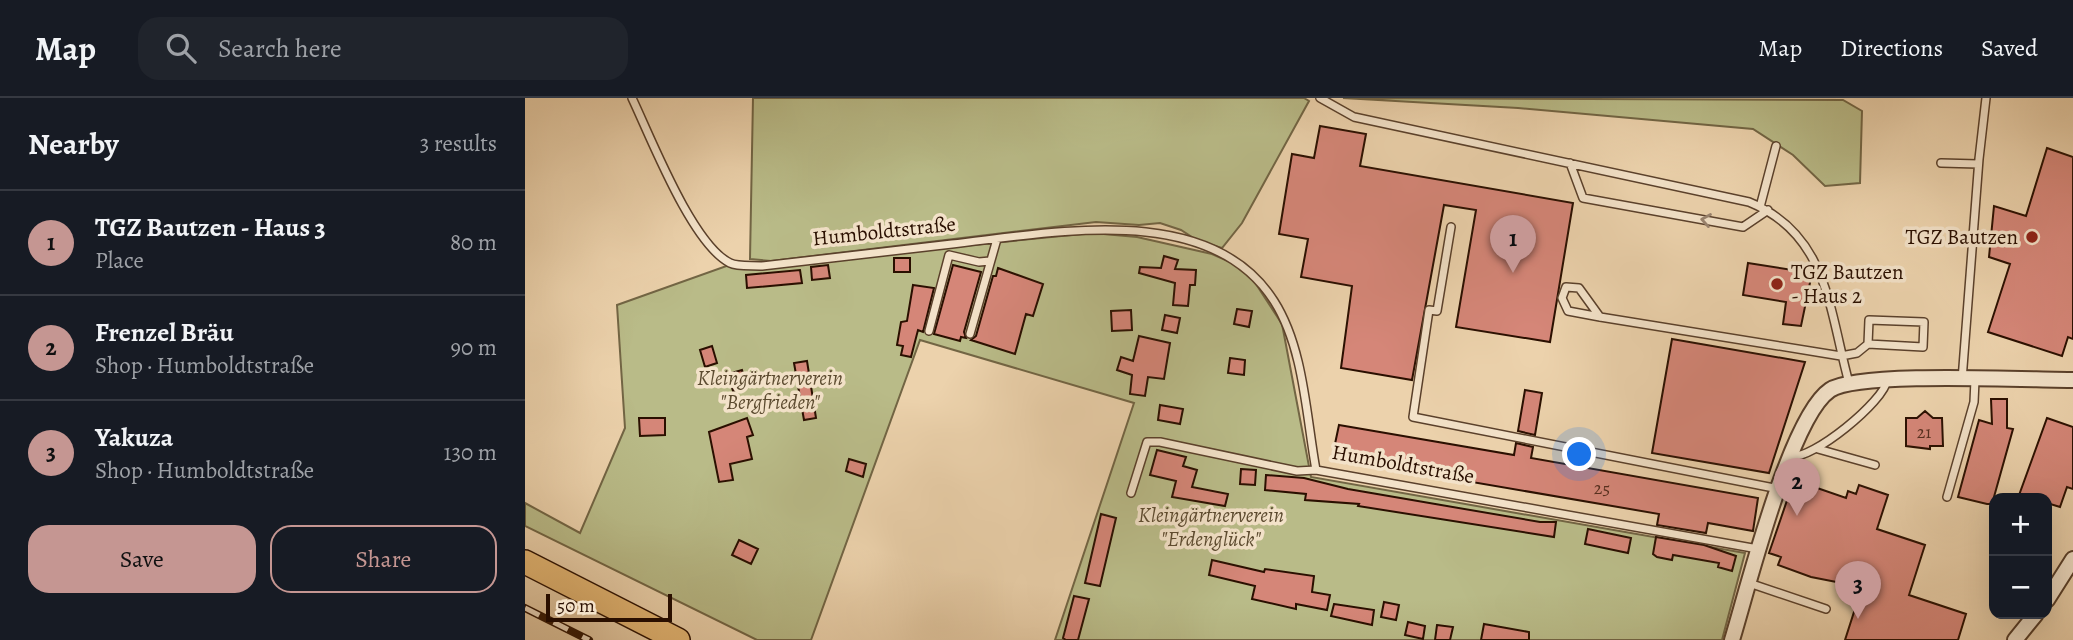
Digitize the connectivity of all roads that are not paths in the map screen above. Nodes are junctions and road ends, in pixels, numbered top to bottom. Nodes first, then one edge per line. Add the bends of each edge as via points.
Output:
1 (632, 98) edge
2 (1320, 98) edge
3 (1986, 98) edge
4 (1776, 146) dead end
5 (1570, 163) junction
6 (1941, 163) dead end
7 (1978, 164) junction
8 (1760, 206) junction
9 (1768, 210) junction
10 (1451, 227) dead end
11 (997, 239) junction
12 (989, 261) junction
13 (1600, 317) junction
14 (929, 331) dead end
15 (970, 334) dead end
16 (1868, 344) junction
17 (1841, 356) junction
18 (1887, 380) junction
19 (1968, 380) junction
20 (2073, 380) edge
21 (1849, 383) junction
22 (1818, 449) junction
23 (1791, 456) junction
24 (1875, 465) dead end
25 (1316, 470) junction
26 (1779, 489) junction
27 (1131, 493) dead end
28 (1947, 497) dead end
29 (1759, 549) junction
30 (2073, 559) edge
31 (525, 562) edge
32 (1749, 583) junction
33 (2052, 592) edge
34 (1826, 609) dead end
35 (2032, 619) edge
36 (678, 640) edge
37 (1733, 640) edge
38 (2015, 640) edge

1 - 11 lane, Humboldtstraße via 684,206 715,251 732,264 762,266
2 - 5 lane via 1354,117
3 - 7 lane
4 - 8 lane
5 - 8 lane
9 -> 5 lane via 1743,227 1583,198
6 - 7 lane
7 - 19 lane
8 - 9 lane
9 - 17 lane via 1795,230 1814,258
10 - 26 lane via 1437,311 1429,310 1413,417
11 - 12 lane
11 - 25 lane, Humboldtstraße via 1097,228 1135,230 1216,249 1241,263 1273,299 1286,322
12 - 14 lane via 949,255
12 - 15 lane
13 - 13 lane via 1568,311 1562,298 1566,287 1579,288
13 - 17 lane
16 - 16 lane via 1923,347 1924,322 1869,320
16 - 17 lane via 1857,353
17 - 21 lane
18 - 19 street
18 - 21 street
18 - 22 lane via 1877,401
19 - 20 street
19 - 28 lane via 1974,402
21 - 23 street via 1831,389 1813,405
22 - 23 lane via 1802,457
22 - 24 lane
23 - 26 street
25 - 27 lane via 1297,471 1147,442
25 - 29 lane, Humboldtstraße
26 - 29 street
29 - 32 street
30 - 33 street
31 - 36 main road
32 - 34 lane
32 - 37 street
35 - 38 street

